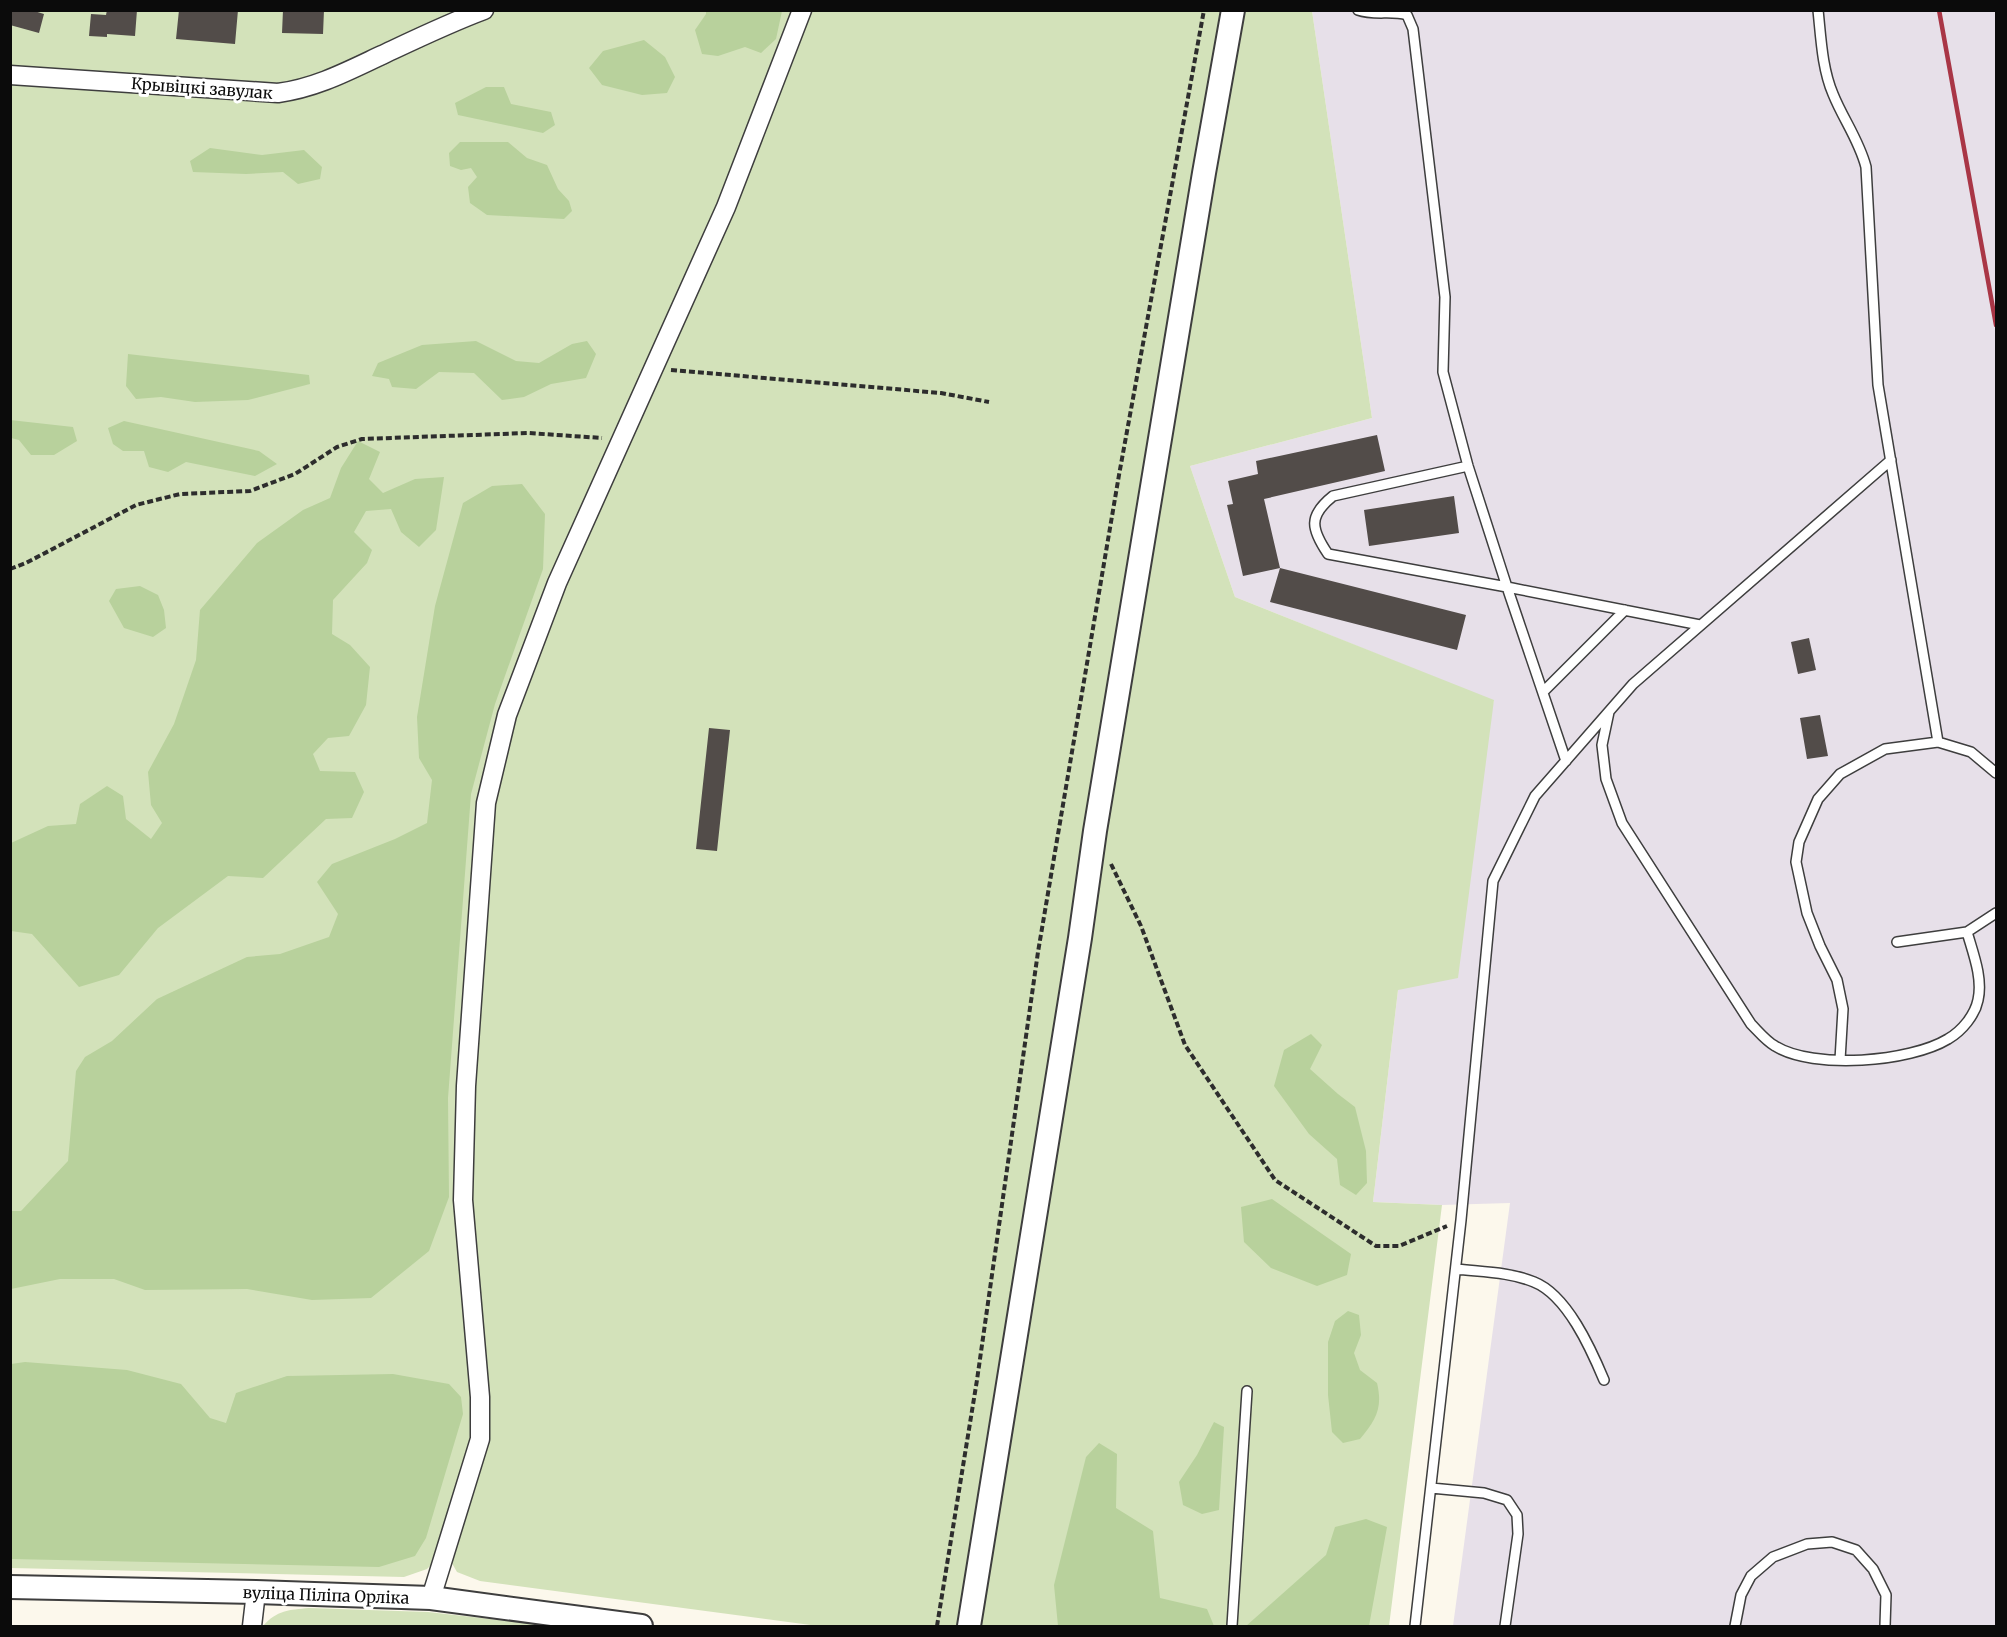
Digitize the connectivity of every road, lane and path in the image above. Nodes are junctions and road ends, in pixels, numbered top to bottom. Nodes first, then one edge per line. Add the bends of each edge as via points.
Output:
1 (484, 10) edge
2 (802, 10) edge
3 (1204, 10) edge
4 (1233, 10) edge
5 (1358, 10) edge
6 (1818, 10) edge
7 (10, 75) edge
8 (662, 369) dead end
9 (989, 402) dead end
10 (621, 440) junction
11 (1891, 460) junction
12 (1468, 466) junction
13 (10, 569) edge
14 (1507, 587) junction
15 (1625, 610) junction
16 (1700, 625) junction
17 (1543, 692) junction
18 (1609, 711) junction
19 (1938, 742) junction
20 (1566, 760) junction
21 (1996, 773) edge
22 (1110, 862) dead end
23 (1996, 913) edge
24 (1967, 932) junction
25 (1897, 942) dead end
26 (1840, 1060) junction
27 (1461, 1220) junction
28 (1456, 1269) junction
29 (1604, 1380) dead end
30 (1246, 1391) dead end
31 (1431, 1488) junction
32 (10, 1587) edge
33 (256, 1592) junction
34 (431, 1598) junction
35 (252, 1626) edge
36 (641, 1626) edge
37 (937, 1626) edge
38 (969, 1626) edge
39 (1232, 1626) edge
40 (1415, 1626) edge
41 (1505, 1626) edge
42 (1735, 1626) edge
43 (1885, 1626) edge

1 - 7 street, Крывіцкі завулак via 301,90 278,93
2 - 10 street via 726,207
3 - 37 path via 1119,475 1038,952
4 - 38 street via 1095,831
5 - 12 lane via 1370,15 1399,12 1407,15 1413,29 1445,297 1443,372
6 - 11 lane via 1825,70 1832,93 1866,166 1878,385
8 - 9 path via 941,393
10 - 13 path via 528,433 362,440 337,447 295,474 250,491 180,494 136,505
10 - 34 street via 557,583 511,704 486,803 465,1086 463,1200 480,1439
11 - 16 lane
11 - 19 lane
12 - 14 lane
12 - 14 lane via 1333,496 1319,507 1314,523 1319,541 1328,554
14 - 15 lane
14 - 17 lane
15 - 16 lane
15 - 17 lane
16 - 18 lane via 1633,684
17 - 20 lane
18 - 20 lane
18 - 26 lane via 1602,745 1606,779 1622,823 1728,991 1751,1024 1775,1046 1804,1056
19 - 21 lane via 1971,752
19 - 26 lane via 1885,749 1840,774 1818,800 1799,842 1796,862 1807,913 1837,980 1843,1009
20 - 27 lane via 1534,796 1492,881
22 - 27 path via 1140,926 1185,1045 1275,1180 1376,1246 1399,1246
23 - 24 lane
24 - 25 lane
24 - 26 lane via 1978,970 1979,999 1971,1018 1949,1038 1923,1050 1884,1058
27 - 28 lane
28 - 29 lane via 1509,1274 1537,1283 1575,1321
28 - 31 lane
30 - 39 lane
31 - 40 lane
31 - 41 lane via 1484,1493 1507,1500 1516,1515 1518,1534
32 - 33 street, вуліца Піліпа Орліка
33 - 34 street, вуліца Піліпа Орліка
33 - 35 street
34 - 36 street, вуліца Піліпа Орліка
42 - 43 lane via 1741,1595 1751,1576 1773,1557 1807,1544 1832,1542 1856,1550 1873,1569 1886,1595

